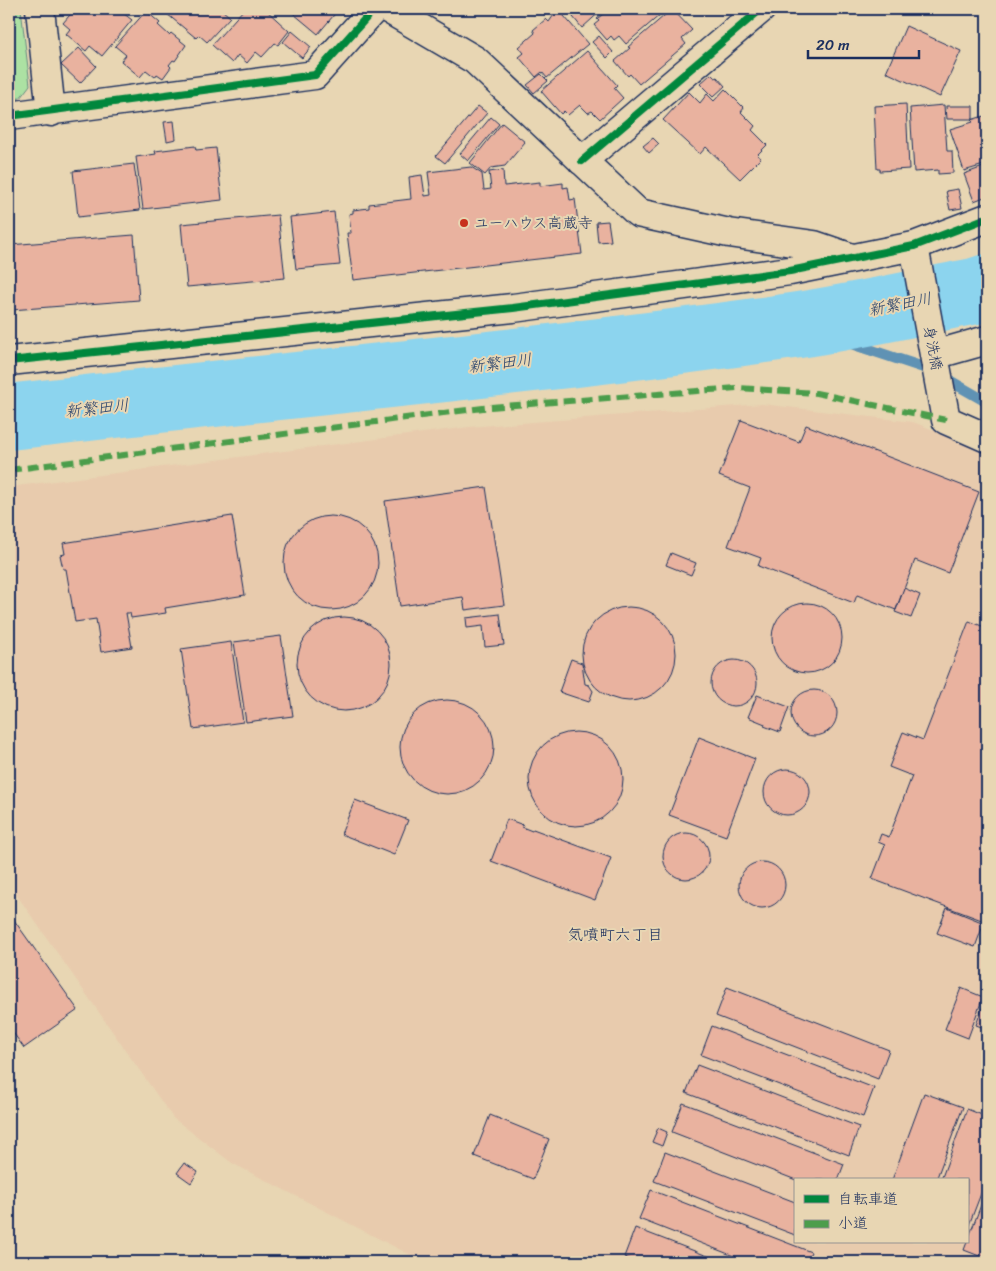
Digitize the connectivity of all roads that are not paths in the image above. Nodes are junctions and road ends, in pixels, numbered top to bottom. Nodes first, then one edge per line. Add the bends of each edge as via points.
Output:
1 (40, 9) edge
2 (374, 9) edge
3 (388, 9) edge
4 (761, 9) edge
5 (51, 112) junction
6 (9, 116) edge
7 (582, 161) junction
8 (987, 218) edge
9 (914, 246) junction
10 (853, 258) junction
11 (987, 340) edge
12 (934, 355) junction
13 (9, 361) edge
14 (987, 438) edge

1 - 5 street
2 - 5 street via 315,75
3 - 7 street via 475,60
4 - 7 street
5 - 6 street
7 - 10 street via 638,213 729,233 814,245
8 - 9 street
9 - 10 street
9 - 12 street, 身洗橋
10 - 13 street via 790,271 513,308
11 - 12 street
12 - 14 street, 身洗橋 via 946,420

